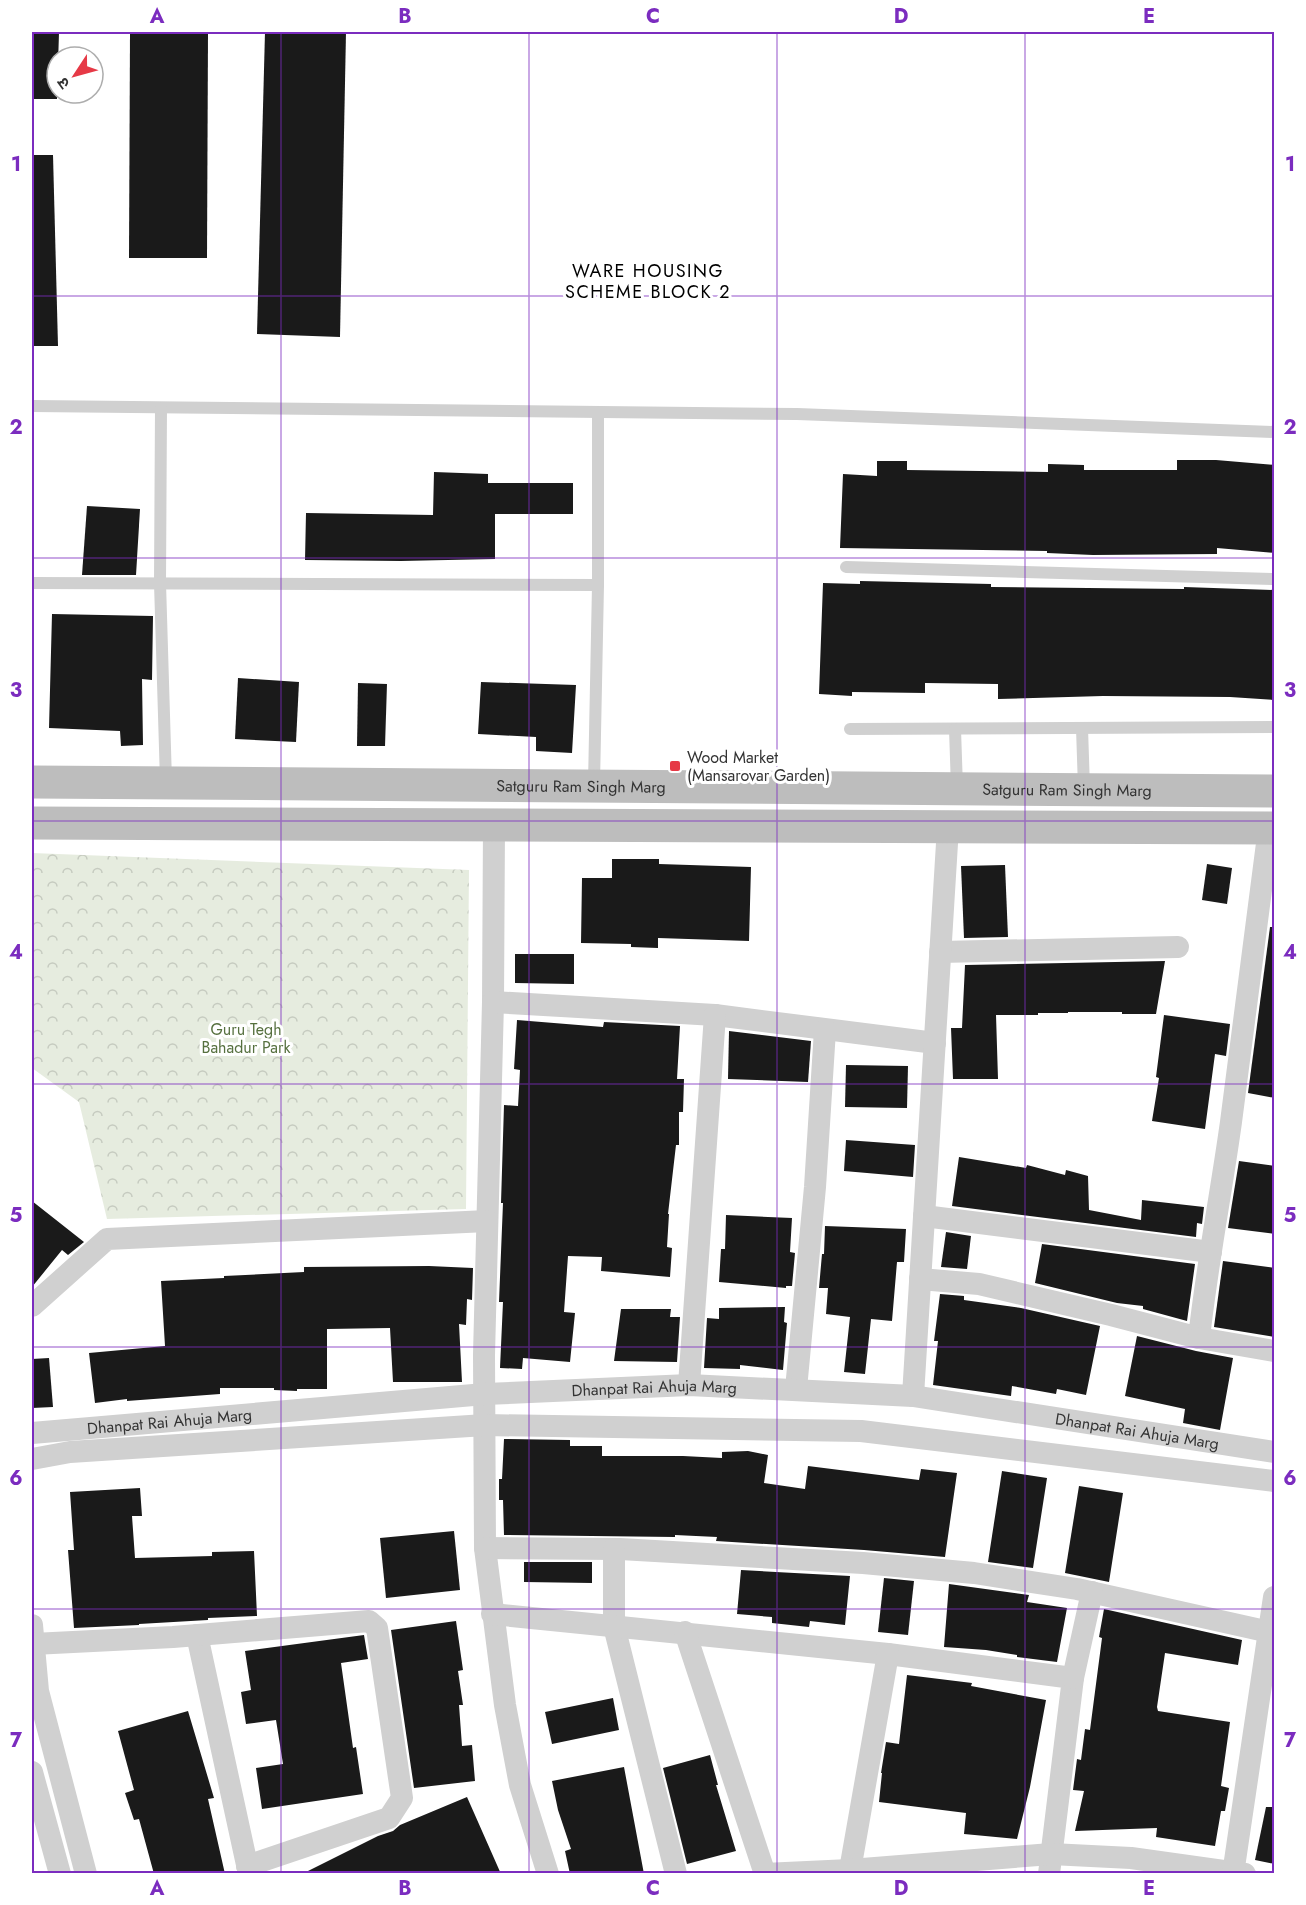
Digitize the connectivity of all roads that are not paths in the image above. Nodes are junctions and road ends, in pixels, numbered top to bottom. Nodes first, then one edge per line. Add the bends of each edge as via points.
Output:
1 (32, 406) edge
2 (161, 408) junction
3 (598, 411) junction
4 (1275, 432) edge
5 (846, 567) dead end
6 (1275, 579) edge
7 (32, 583) edge
8 (160, 583) junction
9 (598, 585) junction
10 (1275, 727) edge
11 (1082, 728) junction
12 (850, 729) dead end
13 (955, 729) junction
14 (32, 782) edge
15 (166, 783) junction
16 (594, 785) junction
17 (958, 789) junction
18 (1084, 789) junction
19 (1275, 791) edge
20 (32, 823) edge
21 (494, 825) junction
22 (948, 827) junction
23 (1272, 828) edge
24 (1178, 947) dead end
25 (940, 952) junction
26 (493, 1002) junction
27 (715, 1015) junction
28 (825, 1030) junction
29 (935, 1043) junction
30 (924, 1216) junction
31 (487, 1221) junction
32 (1211, 1252) junction
33 (920, 1279) junction
34 (32, 1306) edge
35 (1199, 1338) junction
36 (1275, 1351) edge
37 (689, 1385) junction
38 (796, 1389) junction
39 (485, 1394) junction
40 (913, 1396) junction
41 (485, 1425) junction
42 (32, 1433) edge
43 (1275, 1452) edge
44 (32, 1459) edge
45 (1275, 1481) edge
46 (485, 1548) junction
47 (614, 1549) junction
48 (1092, 1592) junction
49 (1275, 1597) edge
50 (492, 1614) junction
51 (614, 1626) junction
52 (685, 1632) junction
53 (1272, 1633) edge
54 (32, 1635) edge
55 (197, 1635) junction
56 (888, 1654) junction
57 (1072, 1678) junction
58 (35, 1691) edge
59 (32, 1772) edge
60 (1050, 1864) edge
61 (1131, 1866) edge
62 (248, 1870) edge
63 (850, 1870) junction
64 (1237, 1873) edge
65 (60, 1874) edge
66 (86, 1874) edge
67 (548, 1874) edge
68 (676, 1874) edge
69 (765, 1874) edge

1 - 2 lane
2 - 3 lane
2 - 8 lane
3 - 4 lane via 797,414
3 - 9 lane
5 - 6 lane
7 - 8 lane
8 - 9 lane
8 - 15 lane
9 - 16 lane
10 - 11 lane
11 - 13 lane
11 - 18 lane
12 - 13 lane
13 - 17 lane
14 - 15 main road, Satguru Ram Singh Marg
15 - 16 main road, Satguru Ram Singh Marg
16 - 17 main road, Satguru Ram Singh Marg
17 - 18 main road, Satguru Ram Singh Marg
18 - 19 main road, Satguru Ram Singh Marg
20 - 21 main road
21 - 22 main road
21 - 26 street
22 - 23 main road
22 - 25 street
23 - 32 street
24 - 25 street
25 - 29 street
26 - 27 street
26 - 31 street
27 - 28 street
27 - 37 street
28 - 29 street
28 - 38 street
29 - 30 street
30 - 32 street
30 - 33 street
31 - 34 street via 107,1239
31 - 39 street
32 - 35 street
33 - 35 street via 979,1284
33 - 40 street
35 - 36 street
37 - 38 street, Dhanpat Rai Ahuja Marg
37 - 39 street, Dhanpat Rai Ahuja Marg
38 - 40 street, Dhanpat Rai Ahuja Marg
39 - 41 street
39 - 42 street, Dhanpat Rai Ahuja Marg
40 - 43 street, Dhanpat Rai Ahuja Marg
41 - 44 street, Dhanpat Rai Ahuja Marg via 70,1452
41 - 45 street, Dhanpat Rai Ahuja Marg via 861,1431
41 - 46 street
46 - 47 street
46 - 50 street
47 - 48 street via 908,1567
47 - 51 street
48 - 53 street
48 - 57 street
49 - 53 street
50 - 51 street
50 - 67 street via 520,1785
51 - 52 street
51 - 68 street
52 - 56 street
52 - 69 street
53 - 64 street
54 - 55 street
54 - 58 street
55 - 62 street
55 - 62 street via 369,1621 377,1628 402,1798 389,1818
56 - 57 street
56 - 63 street
57 - 60 street
58 - 66 street
59 - 65 street
60 - 61 street
60 - 63 street
61 - 64 street
63 - 69 street

